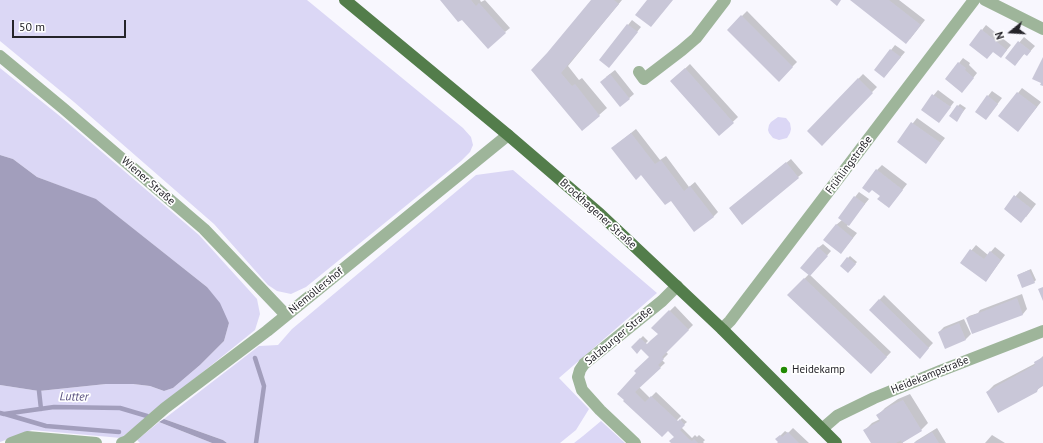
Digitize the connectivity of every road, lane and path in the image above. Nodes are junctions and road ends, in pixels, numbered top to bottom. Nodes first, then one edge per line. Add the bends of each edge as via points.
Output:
1 (725, 0) edge
2 (974, 0) edge
3 (985, 0) edge
4 (351, 2) edge
5 (1043, 29) edge
6 (0, 56) edge
7 (639, 72) dead end
8 (508, 135) junction
9 (677, 286) junction
10 (286, 316) junction
11 (722, 329) junction
12 (1043, 331) edge
13 (822, 429) junction
14 (11, 443) edge
15 (96, 443) edge
16 (122, 443) edge
17 (635, 443) edge
18 (836, 443) edge

1 - 7 street via 696,38 682,50 644,79
2 - 11 street, Frühlingstraße
3 - 5 street
4 - 8 main road, Brockhagener Straße
6 - 10 street, Wiener Straße via 204,229
8 - 9 main road, Brockhagener Straße via 600,214
8 - 10 street, Niemöllershof
9 - 11 main road, Brockhagener Straße
9 - 17 street, Salzburger Straße via 584,364 578,377 582,390
10 - 16 street, Niemöllershof
11 - 13 main road, Brockhagener Straße
12 - 13 street, Heidekampstraße via 874,398 837,416
13 - 18 main road, Brockhagener Straße
14 - 15 street via 27,437

